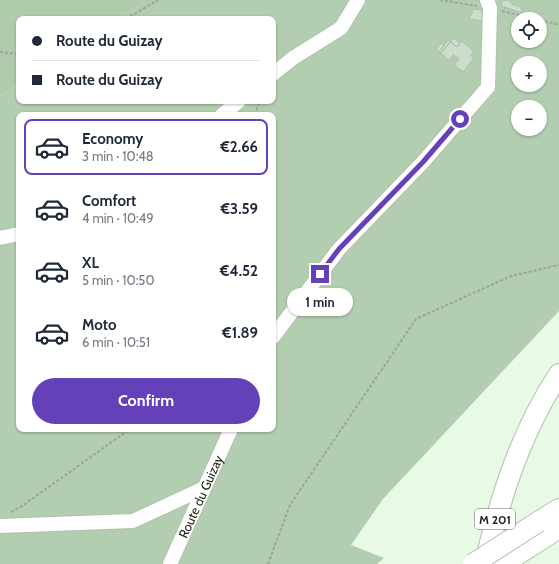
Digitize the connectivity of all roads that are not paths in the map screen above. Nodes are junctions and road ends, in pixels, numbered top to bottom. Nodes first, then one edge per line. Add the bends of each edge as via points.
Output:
1 (358, 0) edge
2 (488, 4) edge
3 (276, 72) edge
4 (235, 104) edge
5 (226, 112) edge
6 (16, 235) edge
7 (0, 238) edge
8 (276, 333) edge
9 (559, 374) edge
10 (559, 392) edge
11 (230, 432) edge
12 (204, 488) junction
13 (559, 509) edge
14 (3, 520) edge
15 (559, 528) edge
16 (170, 564) edge
17 (473, 564) edge
18 (485, 564) edge
19 (498, 564) edge
20 (503, 564) edge

1 - 3 street via 341,28
2 - 8 street via 488,87 423,162 339,249
4 - 5 street
6 - 7 street
9 - 18 highway, M 201 via 534,414 509,476 497,512
10 - 19 highway, M 201 via 520,480
11 - 12 street, Route du Guizay
12 - 14 street via 133,521
12 - 16 street, Route du Guizay
13 - 17 highway, bridge
15 - 20 highway

